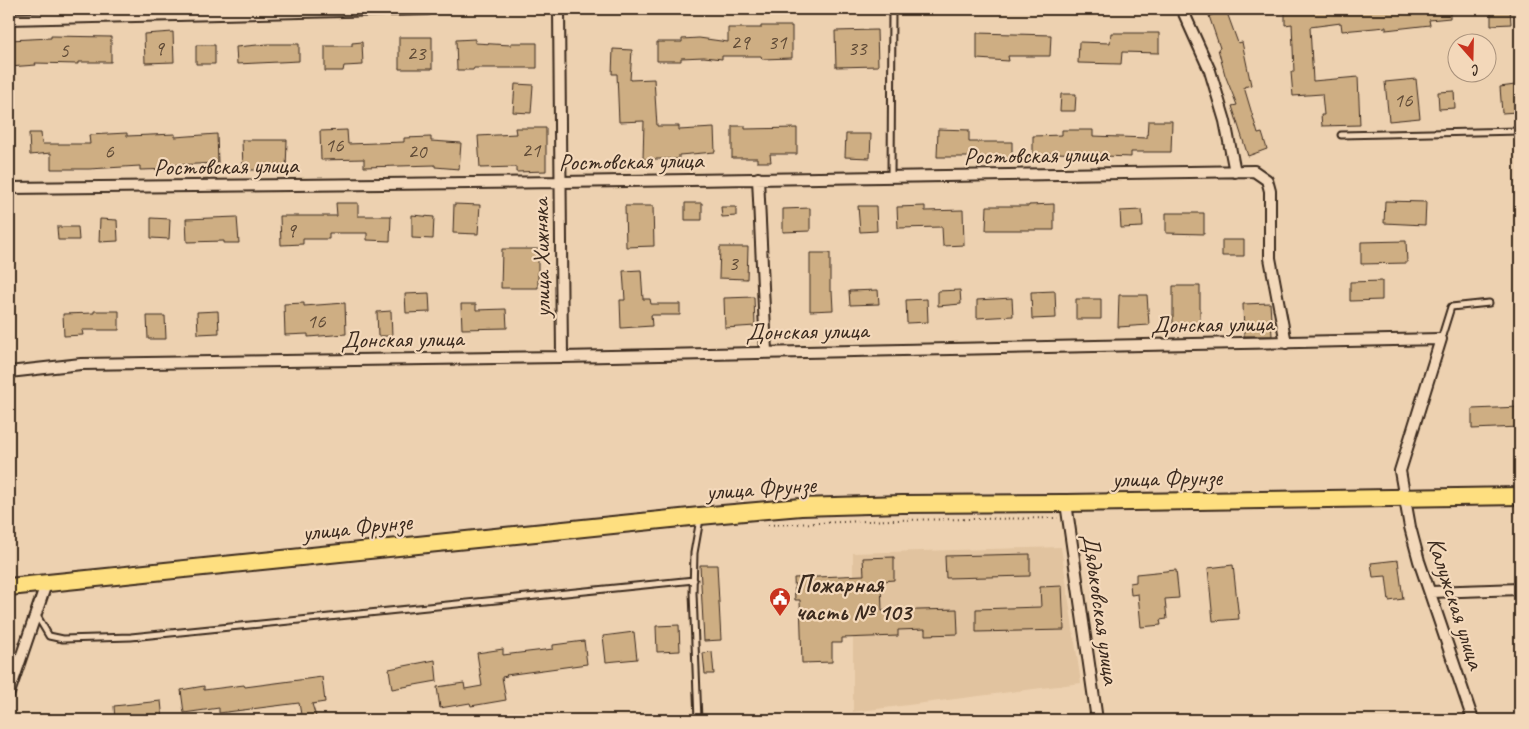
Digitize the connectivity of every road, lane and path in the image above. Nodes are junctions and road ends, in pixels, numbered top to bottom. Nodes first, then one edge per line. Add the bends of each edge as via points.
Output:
1 (428, 9) edge
2 (559, 9) edge
3 (892, 9) edge
4 (1182, 9) edge
5 (9, 19) edge
6 (1520, 131) edge
7 (1341, 136) dead end
8 (1235, 172) junction
9 (891, 177) junction
10 (758, 178) junction
11 (561, 182) junction
12 (9, 188) edge
13 (1489, 303) dead end
14 (1441, 339) junction
15 (1286, 342) junction
16 (766, 352) junction
17 (562, 357) junction
18 (9, 372) edge
19 (1520, 496) edge
20 (1404, 498) junction
21 (1067, 511) junction
22 (700, 516) junction
23 (766, 525) dead end
24 (694, 580) junction
25 (46, 584) junction
26 (9, 588) edge
27 (1520, 589) edge
28 (1431, 592) junction
29 (36, 614) junction
30 (9, 693) edge
31 (698, 720) edge
32 (1097, 720) edge
33 (1473, 720) edge

1 - 5 street
2 - 11 street, улица Хижняка
3 - 9 lane
4 - 8 street via 1210,71 1225,121
6 - 7 lane
8 - 9 street, Ростовская улица
8 - 15 street, Ростовская улица via 1254,171 1267,180 1272,276
9 - 10 street, Ростовская улица
10 - 11 street, Ростовская улица
10 - 16 street
11 - 12 street, Ростовская улица
11 - 17 street, улица Хижняка
13 - 14 lane via 1451,307
14 - 15 street, Донская улица
14 - 20 street via 1400,471
15 - 16 street, Донская улица
16 - 17 street, Донская улица
17 - 18 street, Донская улица via 81,364
19 - 20 main road, улица Фрунзе
20 - 21 main road, улица Фрунзе
20 - 28 street, Калужская улица via 1419,560
21 - 22 main road, улица Фрунзе via 902,504 801,507
21 - 23 path
21 - 32 street, Дядьковская улица
22 - 24 lane via 694,553
22 - 25 main road, улица Фрунзе
24 - 29 lane via 131,637 63,639 49,636
24 - 31 lane
25 - 26 main road, улица Фрунзе
25 - 29 street
27 - 28 street
28 - 33 street, Калужская улица
29 - 30 street

